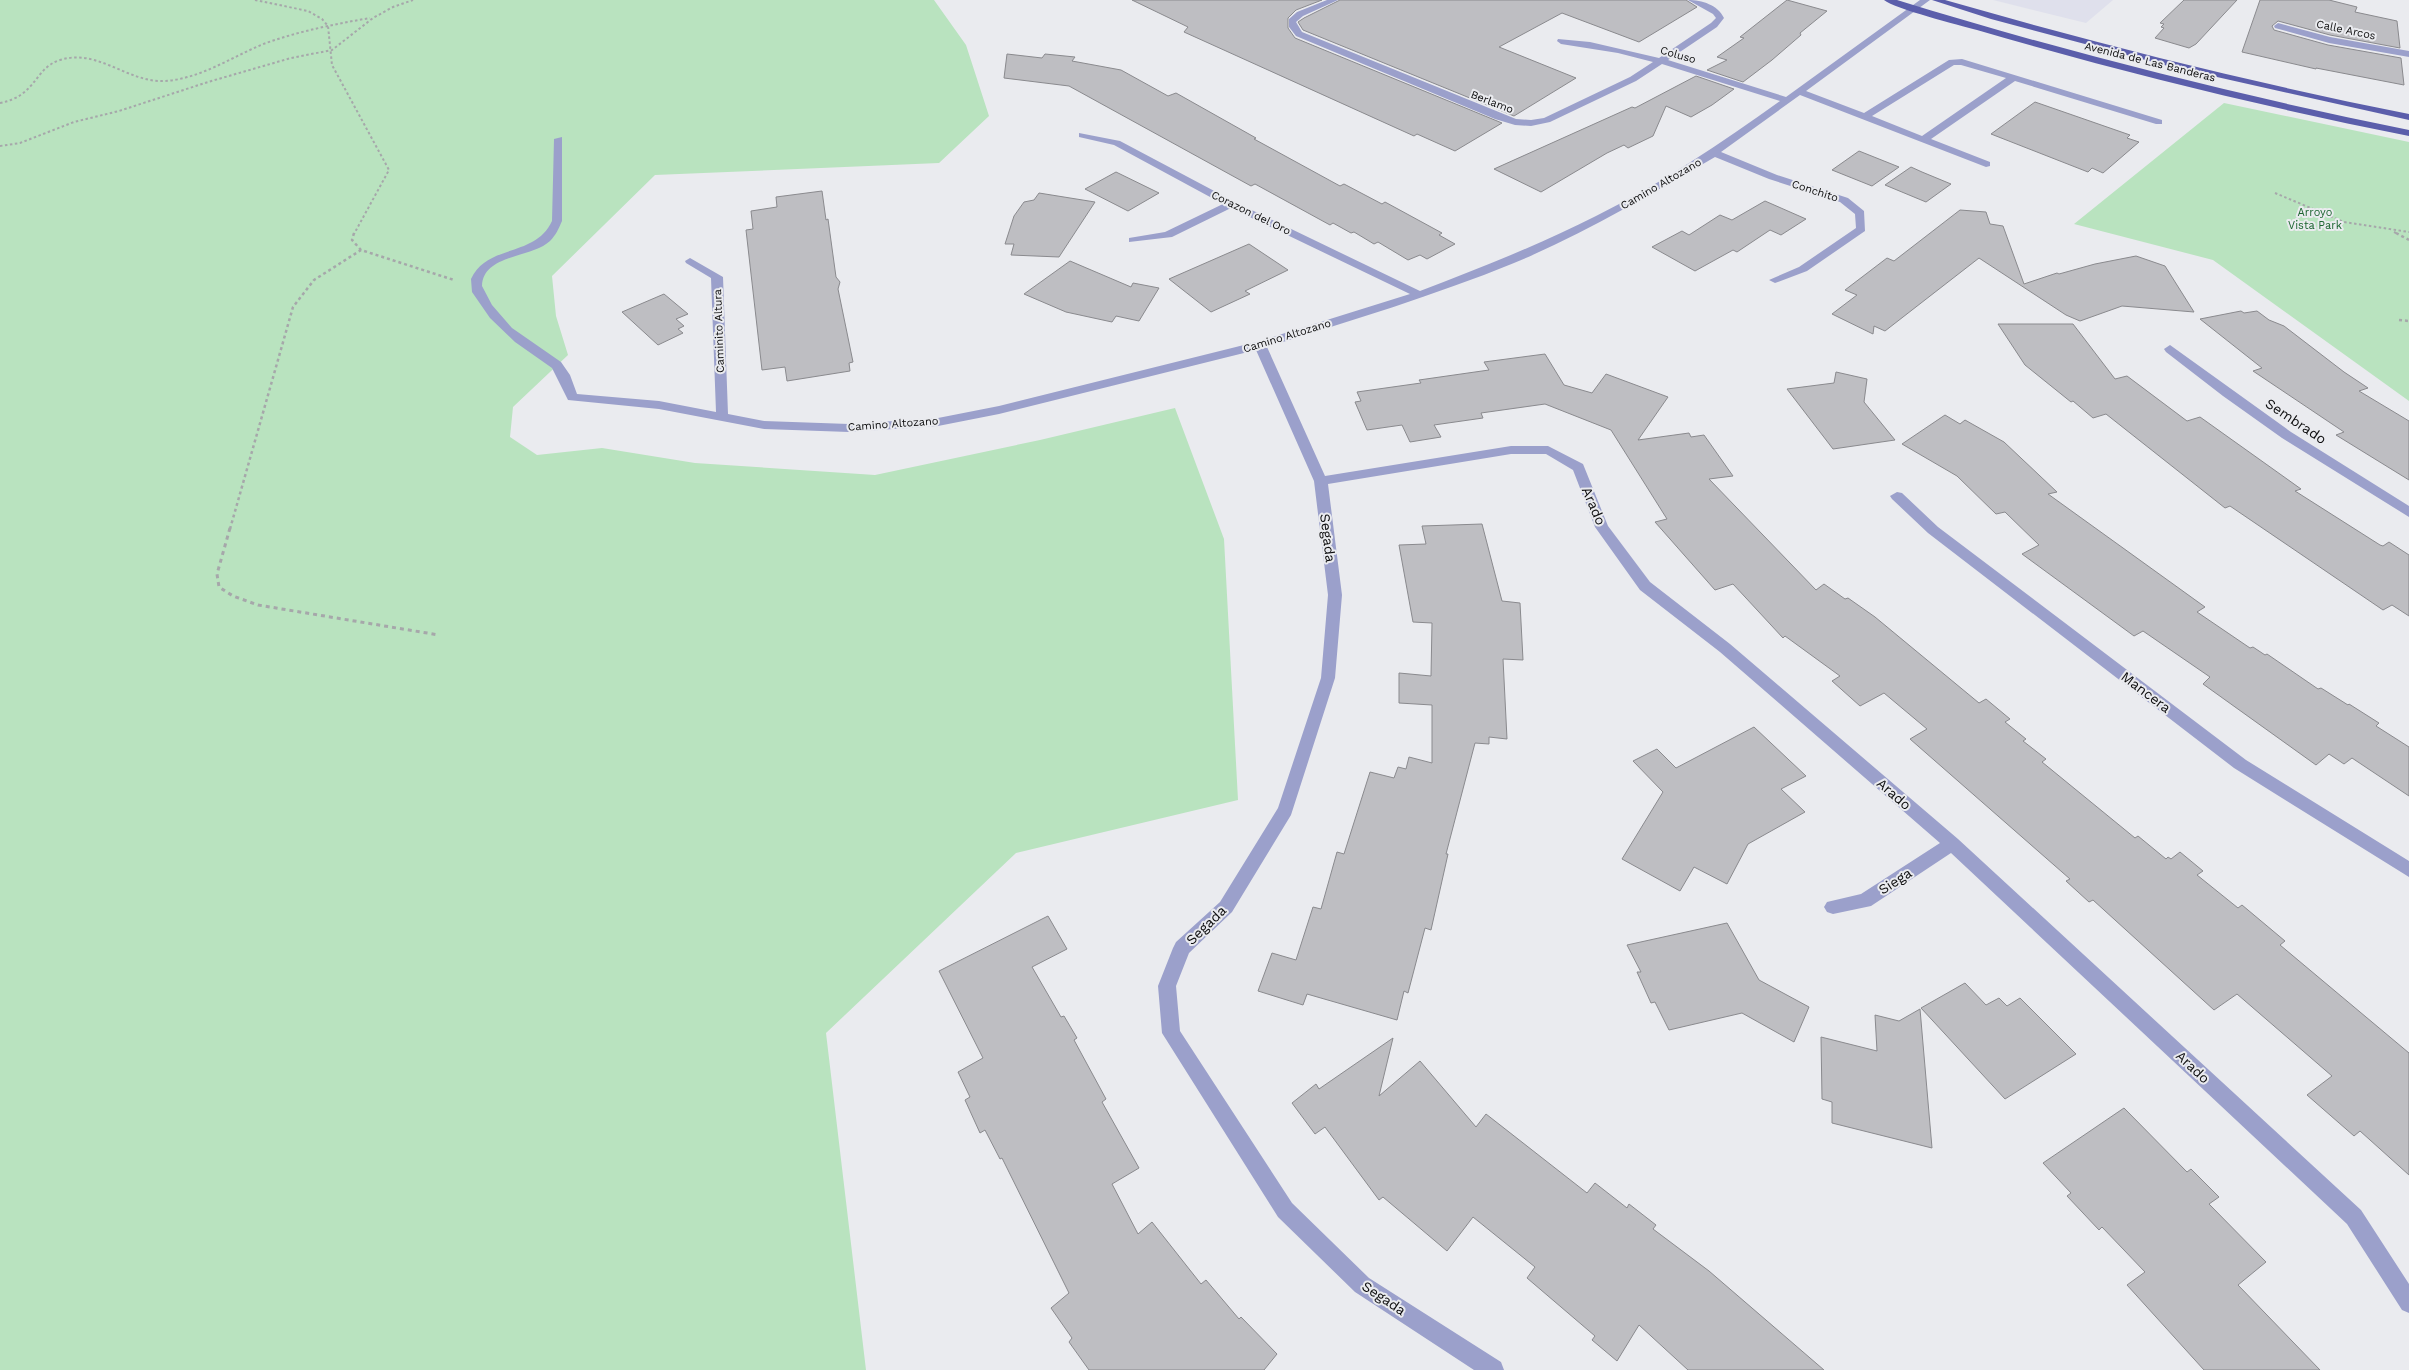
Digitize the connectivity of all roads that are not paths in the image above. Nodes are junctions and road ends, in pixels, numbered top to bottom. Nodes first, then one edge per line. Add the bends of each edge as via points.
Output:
1 (1334, 0) edge
2 (1692, 0) edge
3 (1888, 0) edge
4 (1926, 0) edge
5 (1936, 0) edge
6 (1914, 8) junction
7 (2278, 26) dead end
8 (1561, 41) dead end
9 (2409, 54) edge
10 (1662, 62) junction
11 (2013, 78) junction
12 (1798, 91) junction
13 (1786, 100) junction
14 (1864, 117) junction
15 (2409, 117) edge
16 (2158, 122) dead end
17 (2409, 133) edge
18 (1082, 135) dead end
19 (559, 139) dead end
20 (1923, 140) junction
21 (1714, 153) junction
22 (1986, 164) dead end
23 (1230, 204) junction
24 (1134, 240) dead end
25 (690, 261) dead end
26 (1774, 280) dead end
27 (1420, 295) junction
28 (1260, 345) junction
29 (2170, 349) dead end
30 (722, 417) junction
31 (1321, 481) junction
32 (1897, 496) dead end
33 (2409, 512) edge
34 (1952, 844) junction
35 (2409, 870) edge
36 (1833, 907) dead end
37 (2409, 1303) edge
38 (1493, 1370) edge

1 - 10 street, Berlamo via 1300,14 1292,21 1293,28 1299,34 1515,122 1547,120 1633,80
2 - 10 street, Berlamo via 1717,12 1720,18 1714,26
3 - 6 main road, Avenida de Las Banderas
4 - 6 street, Camino Altozano
5 - 15 main road, Avenida de Las Banderas via 2123,54 2323,101
6 - 12 street, Camino Altozano
6 - 17 main road, Avenida de Las Banderas via 2123,69
7 - 9 street, Calle Arcos via 2329,40
8 - 10 street, Coluso via 1594,45
10 - 13 street, Coluso
11 - 14 street via 1962,62 1952,62
11 - 16 street
11 - 20 street
12 - 13 street, Camino Altozano
12 - 14 street
13 - 21 street, Camino Altozano
14 - 20 street
18 - 23 street, Corazon del Oro via 1117,143
19 - 30 street, Camino Altozano via 554,232 533,248 489,264 479,274 476,286 484,302 518,339 560,368 572,397 659,405
20 - 22 street
21 - 26 street, Conchito via 1773,177 1844,200 1860,214 1861,229 1803,269
21 - 27 street, Camino Altozano via 1601,218 1511,260
23 - 24 street via 1168,235
23 - 27 street, Corazon del Oro
25 - 30 street, Caminito Altura via 717,277
27 - 28 street, Camino Altozano
28 - 30 street, Camino Altozano via 999,410 938,422 849,428 764,425
28 - 31 street, Segada
29 - 33 street, Sembrado via 2208,381
31 - 34 street, Arado via 1511,450 1548,450 1578,467 1602,526 1645,586 1725,648
31 - 38 street, Segada via 1335,594 1328,678 1285,810 1226,907 1182,948 1167,986 1171,1033 1285,1210 1362,1285
32 - 35 street, Mancera via 1933,530 2240,764
34 - 36 street, Siega via 1865,900
34 - 37 street, Arado via 2354,1217

